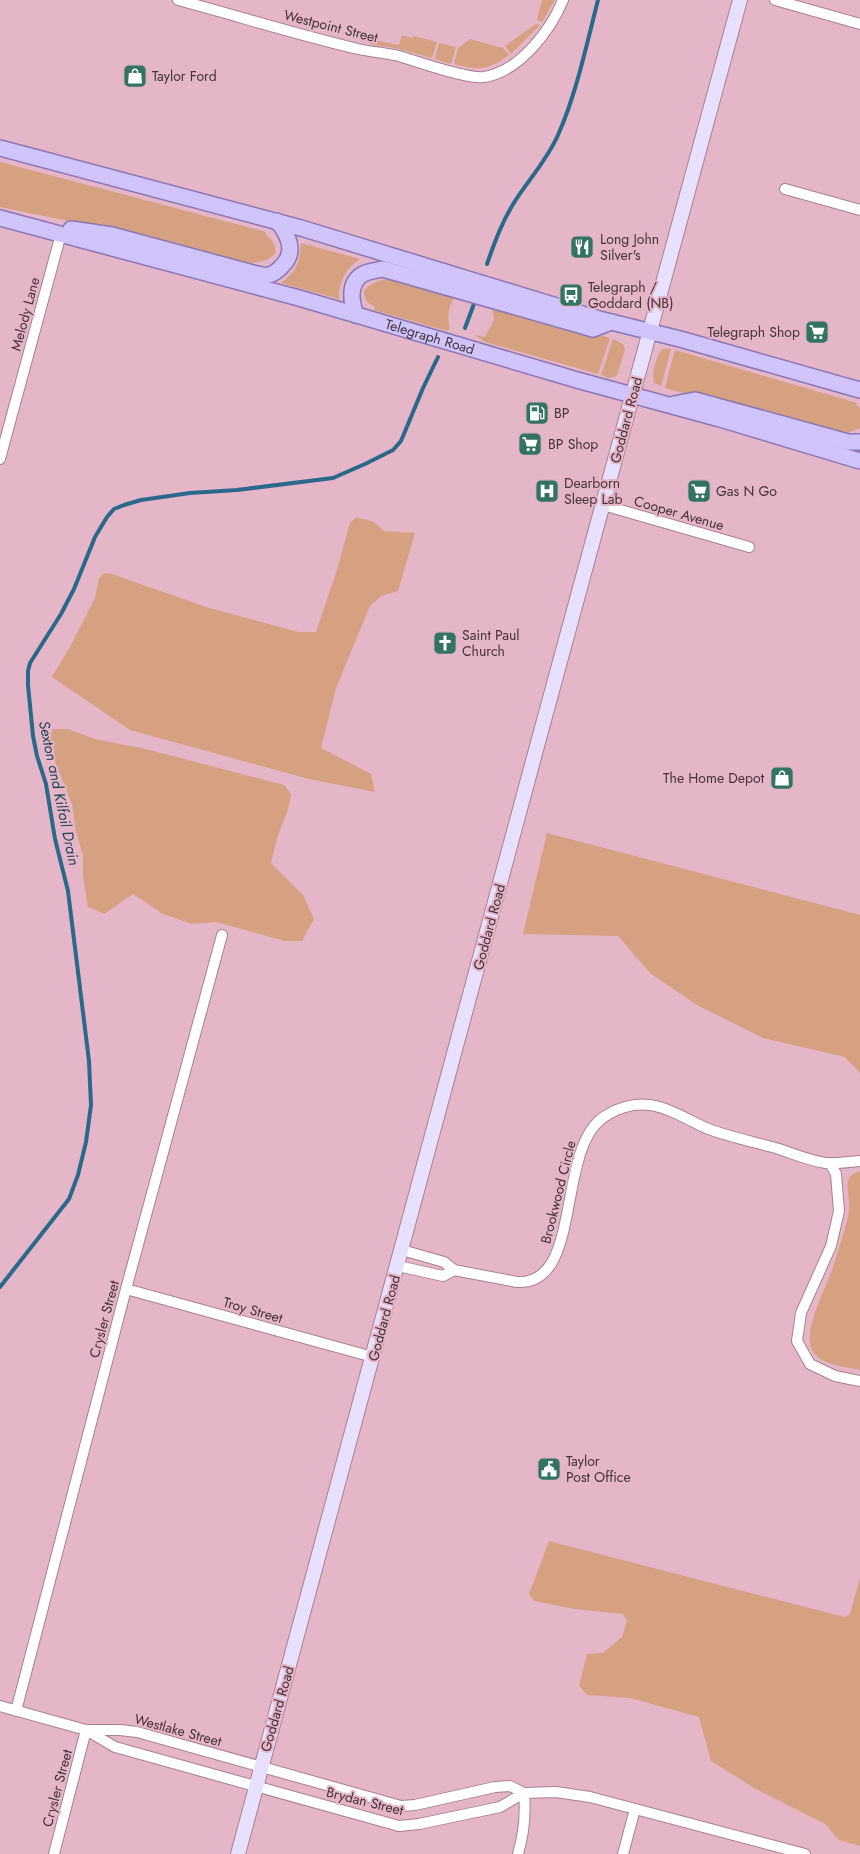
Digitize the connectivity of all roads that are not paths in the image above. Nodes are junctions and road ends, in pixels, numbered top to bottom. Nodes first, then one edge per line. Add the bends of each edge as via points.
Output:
1 (178, 0) edge
2 (563, 0) edge
3 (740, 0) edge
4 (775, 0) edge
5 (860, 24) edge
6 (0, 148) edge
7 (785, 189) dead end
8 (860, 210) edge
9 (0, 218) edge
10 (277, 221) junction
11 (30, 226) junction
12 (61, 234) junction
13 (356, 315) junction
14 (611, 322) junction
15 (649, 331) junction
16 (860, 390) edge
17 (633, 395) junction
18 (670, 405) junction
19 (860, 442) edge
20 (0, 459) edge
21 (860, 460) edge
22 (603, 506) junction
23 (749, 547) dead end
24 (222, 935) dead end
25 (860, 1161) edge
26 (830, 1163) junction
27 (402, 1250) junction
28 (398, 1266) junction
29 (454, 1270) junction
30 (126, 1289) junction
31 (373, 1358) junction
32 (860, 1381) edge
33 (0, 1706) edge
34 (16, 1711) junction
35 (86, 1730) junction
36 (261, 1768) junction
37 (256, 1786) junction
38 (524, 1793) junction
39 (635, 1809) junction
40 (54, 1854) edge
41 (238, 1854) edge
42 (518, 1854) edge
43 (623, 1854) edge
44 (805, 1854) edge

1 - 2 street, Westpoint Street via 359,50 397,56 478,77 505,70 526,53 553,21
3 - 15 main road, Goddard Road
4 - 5 street
6 - 10 main road
7 - 8 street
9 - 11 main road, Telegraph Road
10 - 11 main road via 288,236 290,254 287,262 268,275 105,234
10 - 14 main road
11 - 12 main road, Telegraph Road
12 - 13 main road, Telegraph Road
12 - 20 street, Melody Lane
13 - 14 main road via 352,291 356,280 364,274 383,269 593,329
13 - 17 main road, Telegraph Road
14 - 15 main road
15 - 16 main road
15 - 17 main road, Goddard Road
17 - 18 main road, Telegraph Road
17 - 22 main road, Goddard Road
18 - 19 main road via 695,400 848,442
18 - 21 main road, Telegraph Road
22 - 23 street, Cooper Avenue
22 - 27 main road, Goddard Road
24 - 30 street, Crysler Street
25 - 26 street, Brookwood Circle
26 - 29 street, Brookwood Circle via 708,1128 662,1108 624,1106 604,1116 588,1132 578,1158 559,1246 542,1275 531,1281 517,1282
26 - 32 street via 836,1174 840,1211 831,1246 801,1313 797,1341 810,1364 835,1376
27 - 28 main road, Goddard Road
27 - 29 street, Brookwood Circle via 444,1262
28 - 29 street, Brookwood Circle via 442,1276
28 - 31 main road, Goddard Road
30 - 31 street, Troy Street
30 - 34 street, Crysler Street
31 - 36 main road, Goddard Road
33 - 34 street, Westlake Street
34 - 35 street, Westlake Street
35 - 36 street, Westlake Street via 137,1732
35 - 37 street, Westlake Street via 115,1747
35 - 40 street, Crysler Street
36 - 37 main road, Goddard Road
36 - 38 street, Brydan Street via 401,1806 510,1786
37 - 38 street, Brydan Street via 399,1826 500,1806
37 - 41 main road, Goddard Road
38 - 39 street, Brydan Street via 556,1792
38 - 42 street via 526,1812
39 - 43 street
39 - 44 street, Brydan Street

